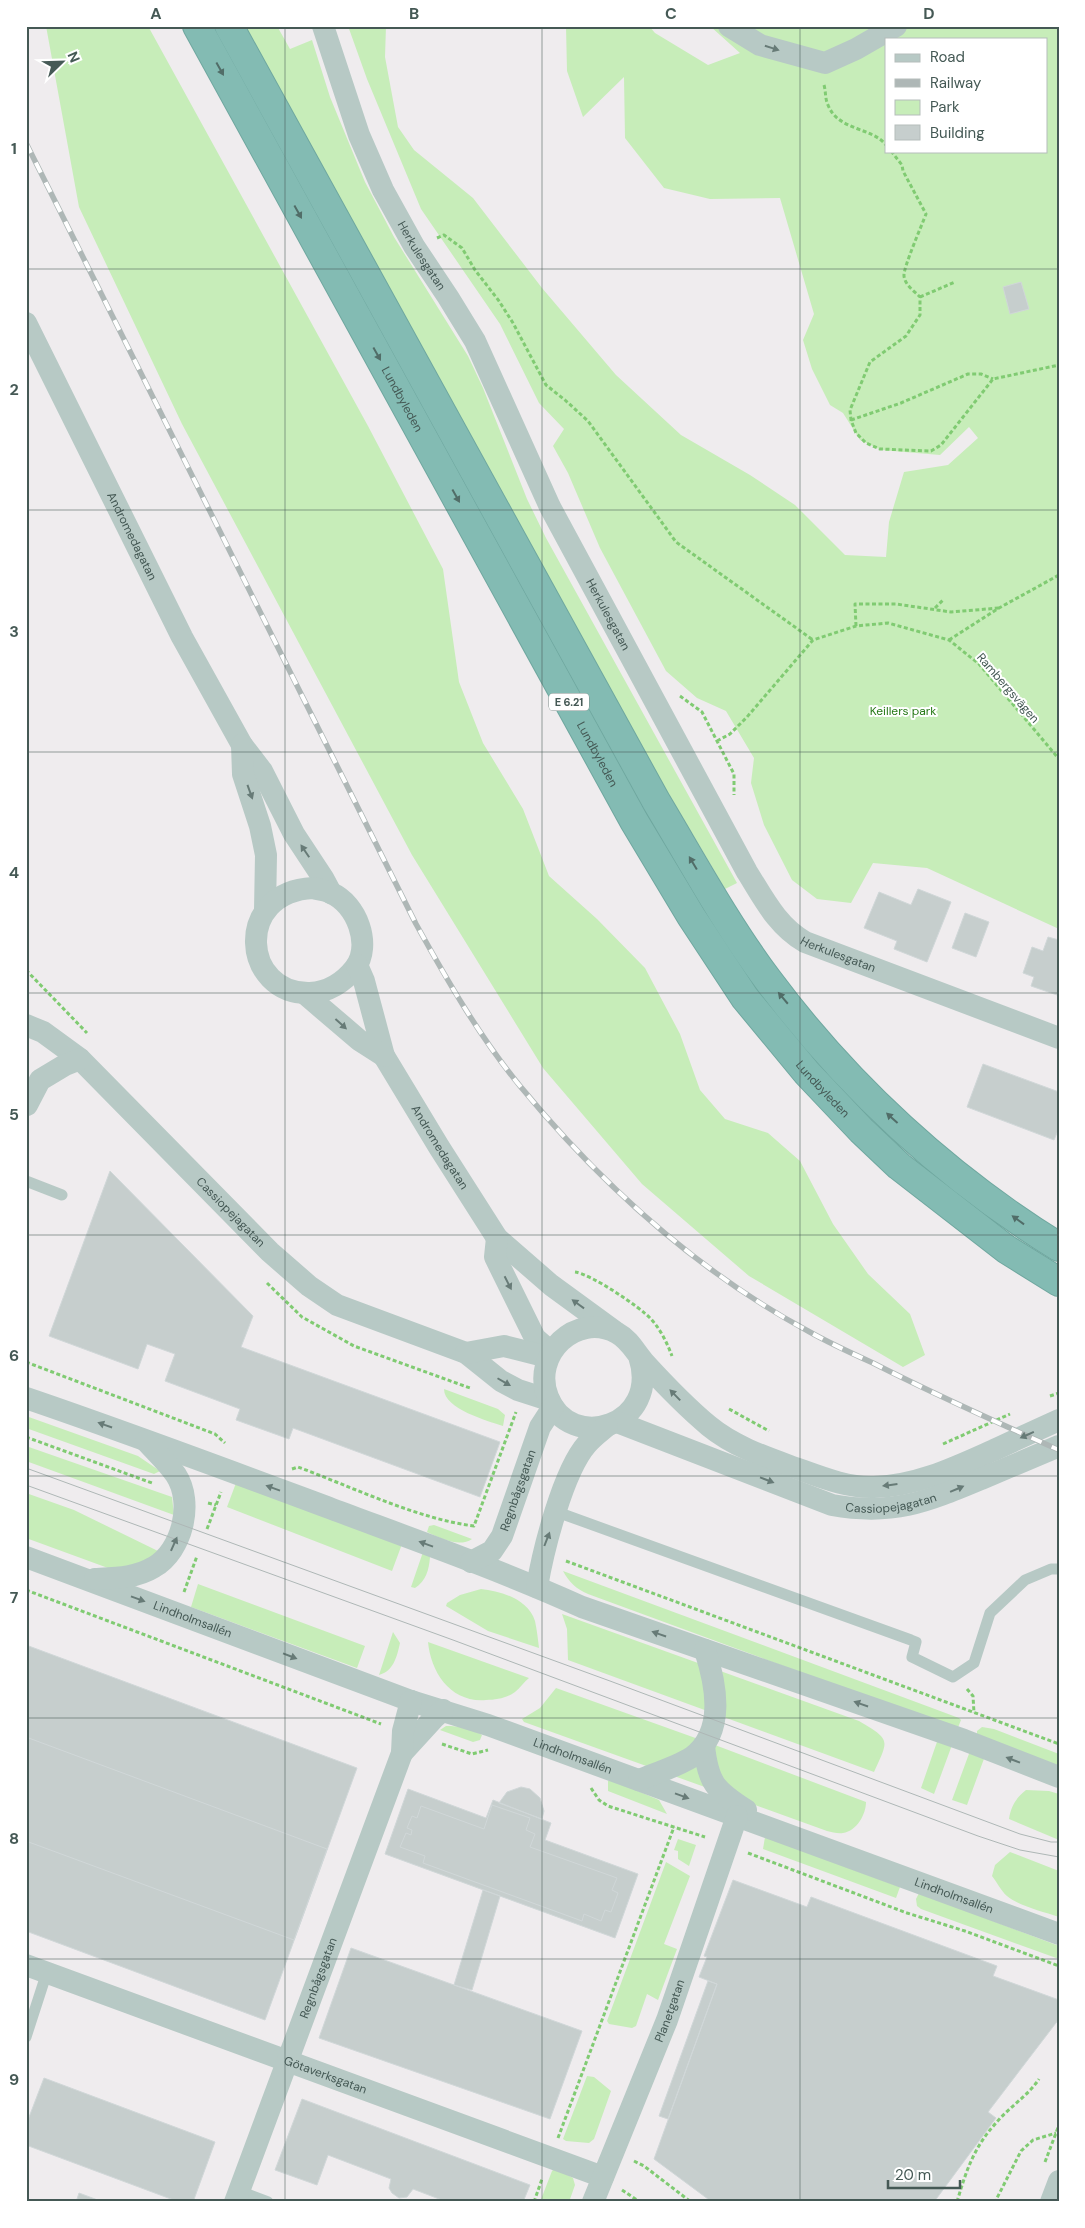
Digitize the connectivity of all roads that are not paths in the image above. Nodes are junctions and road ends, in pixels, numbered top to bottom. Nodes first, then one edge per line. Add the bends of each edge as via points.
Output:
1 (197, 26) edge
2 (229, 26) edge
3 (323, 26) edge
4 (729, 26) edge
5 (896, 26) edge
6 (26, 323) edge
7 (242, 745) junction
8 (331, 893) junction
9 (265, 910) junction
10 (357, 965) junction
11 (304, 993) junction
12 (26, 1025) edge
13 (1059, 1038) edge
14 (384, 1056) junction
15 (80, 1059) junction
16 (26, 1105) edge
17 (26, 1116) edge
18 (26, 1181) edge
19 (62, 1195) dead end
20 (497, 1238) junction
21 (1059, 1247) edge
22 (1059, 1282) edge
23 (617, 1333) junction
24 (466, 1353) junction
25 (549, 1354) junction
26 (639, 1356) junction
27 (26, 1398) edge
28 (551, 1403) junction
29 (1059, 1420) edge
30 (612, 1424) junction
31 (142, 1437) junction
32 (1059, 1446) edge
33 (556, 1512) junction
34 (26, 1557) edge
35 (471, 1562) junction
36 (1059, 1569) edge
37 (86, 1580) junction
38 (537, 1587) junction
39 (705, 1650) junction
40 (411, 1701) junction
41 (443, 1710) junction
42 (410, 1734) junction
43 (704, 1746) junction
44 (1059, 1777) edge
45 (639, 1780) junction
46 (737, 1816) junction
47 (778, 1831) junction
48 (1059, 1934) edge
49 (26, 1965) edge
50 (47, 1972) junction
51 (26, 2037) edge
52 (288, 2060) junction
53 (603, 2177) junction
54 (1059, 2181) edge
55 (237, 2196) edge
56 (268, 2202) edge
57 (593, 2202) edge
58 (1051, 2202) edge

1 -> 22 highway, Lundbyleden / E 6.21 via 634,821 691,916 746,998 807,1072 899,1166 1006,1249
21 -> 2 highway, E 6.21 via 968,1184 865,1094 768,980 712,895 646,784
3 - 13 street, Herkulesgatan via 359,135 382,190 475,342 550,507 747,872 777,918 805,942
4 -> 5 street via 760,44 825,63
6 - 7 street, Andromedagatan via 182,636
8 -> 7 street, Andromedagatan via 294,834 262,771
7 -> 9 street, Andromedagatan via 242,774 266,854
8 - 9 street, Andromedagatan via 313,888 299,889 274,900
8 - 10 street, Andromedagatan via 356,918 362,944 362,956
9 - 11 street, Andromedagatan via 256,936 260,963 278,984
10 - 11 street, Andromedagatan via 334,987 317,993
10 - 14 street, Andromedagatan
11 -> 14 street, Andromedagatan via 359,1040
12 - 15 street, Cassiopejagatan via 43,1032
14 - 20 street, Andromedagatan
15 - 16 street via 40,1080
15 - 24 street, Cassiopejagatan via 270,1252 309,1286 337,1305
16 - 17 street
18 - 19 lane
23 -> 20 street, Andromedagatan via 551,1285
20 -> 25 street via 495,1257 536,1338
23 - 25 street via 596,1328 582,1329 559,1341
23 - 26 street
24 - 25 street via 504,1346
24 -> 28 street, Cassiopejagatan via 501,1381
25 - 28 street via 544,1374
29 -> 26 street, Cassiopejagatan via 946,1472 897,1485 873,1488 850,1485 760,1455 733,1442 682,1403
26 - 30 street via 644,1380 642,1392 632,1409
31 -> 27 street, Lindholmsallén
28 - 30 street, Cassiopejagatan via 565,1418 580,1426
28 - 35 street, Regnbågsgatan via 502,1536 492,1551
30 -> 32 street, Cassiopejagatan via 832,1505 854,1509 880,1509 932,1500
30 - 33 street via 586,1444 573,1466
35 -> 31 street, Lindholmsallén
37 -> 31 street, Lindholmsallén via 131,1577 155,1567 170,1553 185,1517 177,1476
33 - 36 lane via 916,1642 912,1657 952,1677 974,1663 990,1613 1025,1580
38 -> 33 street via 543,1551
34 - 37 street, Lindholmsallén
35 - 38 street, Lindholmsallén
37 -> 40 street, Lindholmsallén
39 -> 38 street, Lindholmsallén via 582,1607
39 - 43 street via 717,1698 714,1720
44 -> 39 street, Lindholmsallén via 964,1740
40 - 41 street, Lindholmsallén
40 - 42 street, Regnbågsgatan
41 - 42 street
41 - 45 street, Lindholmsallén
42 - 52 street, Regnbågsgatan
43 - 45 street via 683,1762
43 - 47 street via 706,1770 721,1794
45 -> 46 street, Lindholmsallén
46 - 47 street, Lindholmsallén
46 - 53 street, Planetgatan via 667,2020
47 - 48 street, Lindholmsallén
49 - 50 street, Götaverksgatan
50 - 51 lane
50 - 52 street, Götaverksgatan
52 - 53 street, Götaverksgatan
52 - 55 street, Regnbågsgatan
53 - 57 street, Planetgatan
54 - 58 street
55 - 56 lane

